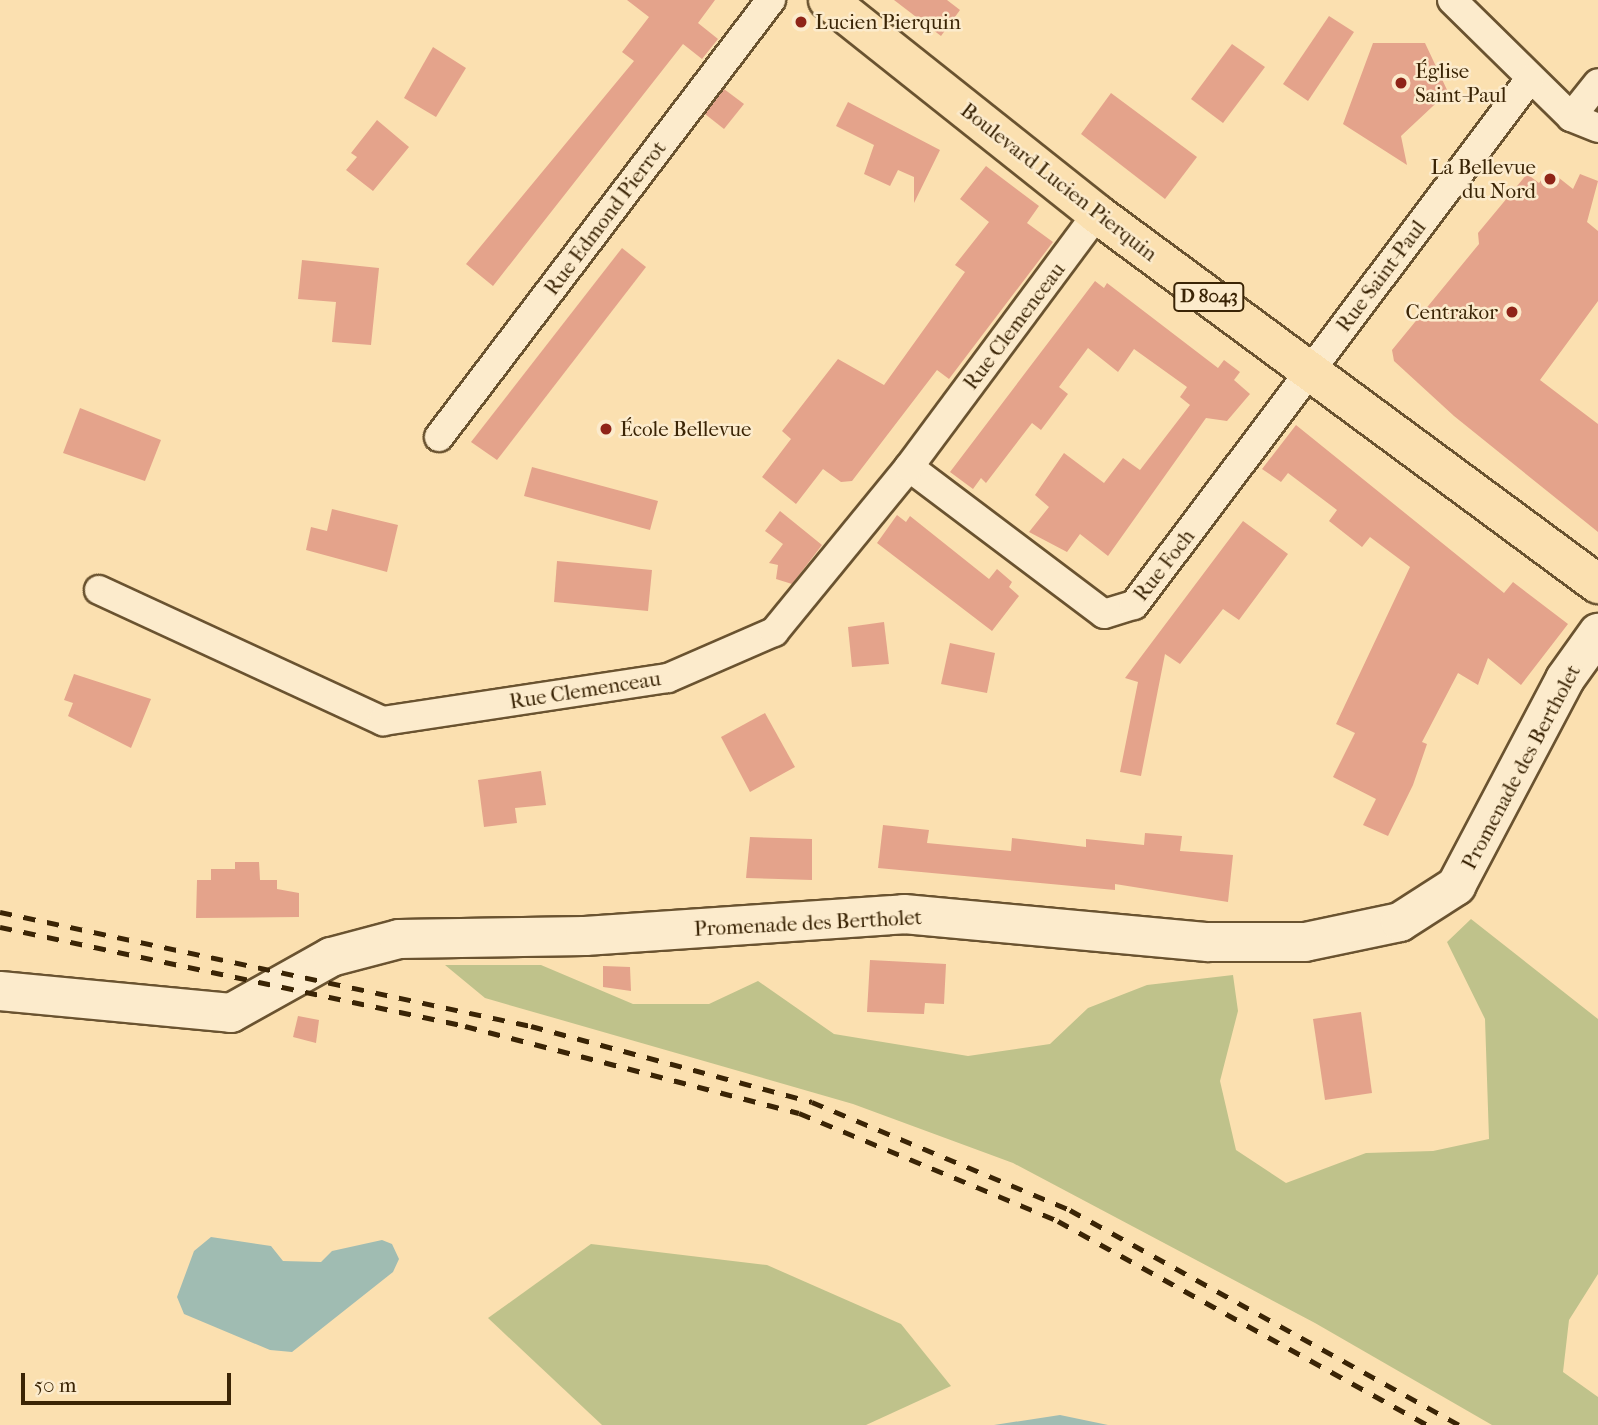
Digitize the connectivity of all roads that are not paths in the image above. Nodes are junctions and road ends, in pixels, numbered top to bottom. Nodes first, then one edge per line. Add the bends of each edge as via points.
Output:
1 (771, 0) edge
2 (828, 0) edge
3 (1452, 0) edge
4 (1530, 79) junction
5 (1598, 83) edge
6 (1572, 117) junction
7 (1598, 128) edge
8 (1097, 214) junction
9 (1309, 373) junction
10 (439, 437) dead end
11 (909, 467) junction
12 (1598, 584) edge
13 (99, 590) dead end
14 (1598, 633) edge
15 (0, 990) edge

1 - 10 street, Rue Edmond Pierrot
2 - 8 main road, Boulevard Lucien Pierquin / D 8043
3 - 4 street
4 - 6 street
4 - 9 street, Rue Saint-Paul
5 - 6 street
6 - 7 street
8 - 9 main road, Boulevard Lucien Pierquin / D 8043
8 - 11 street, Rue Clemenceau
9 - 11 street, Rue Foch via 1134,606 1104,614
9 - 12 main road, Boulevard Lucien Pierquin / D 8043
11 - 13 street, Rue Clemenceau via 774,632 668,678 383,721
14 - 15 street, Promenade des Bertholet via 1565,679 1456,886 1400,922 1305,942 1208,942 904,914 585,936 399,939 331,957 231,1013

